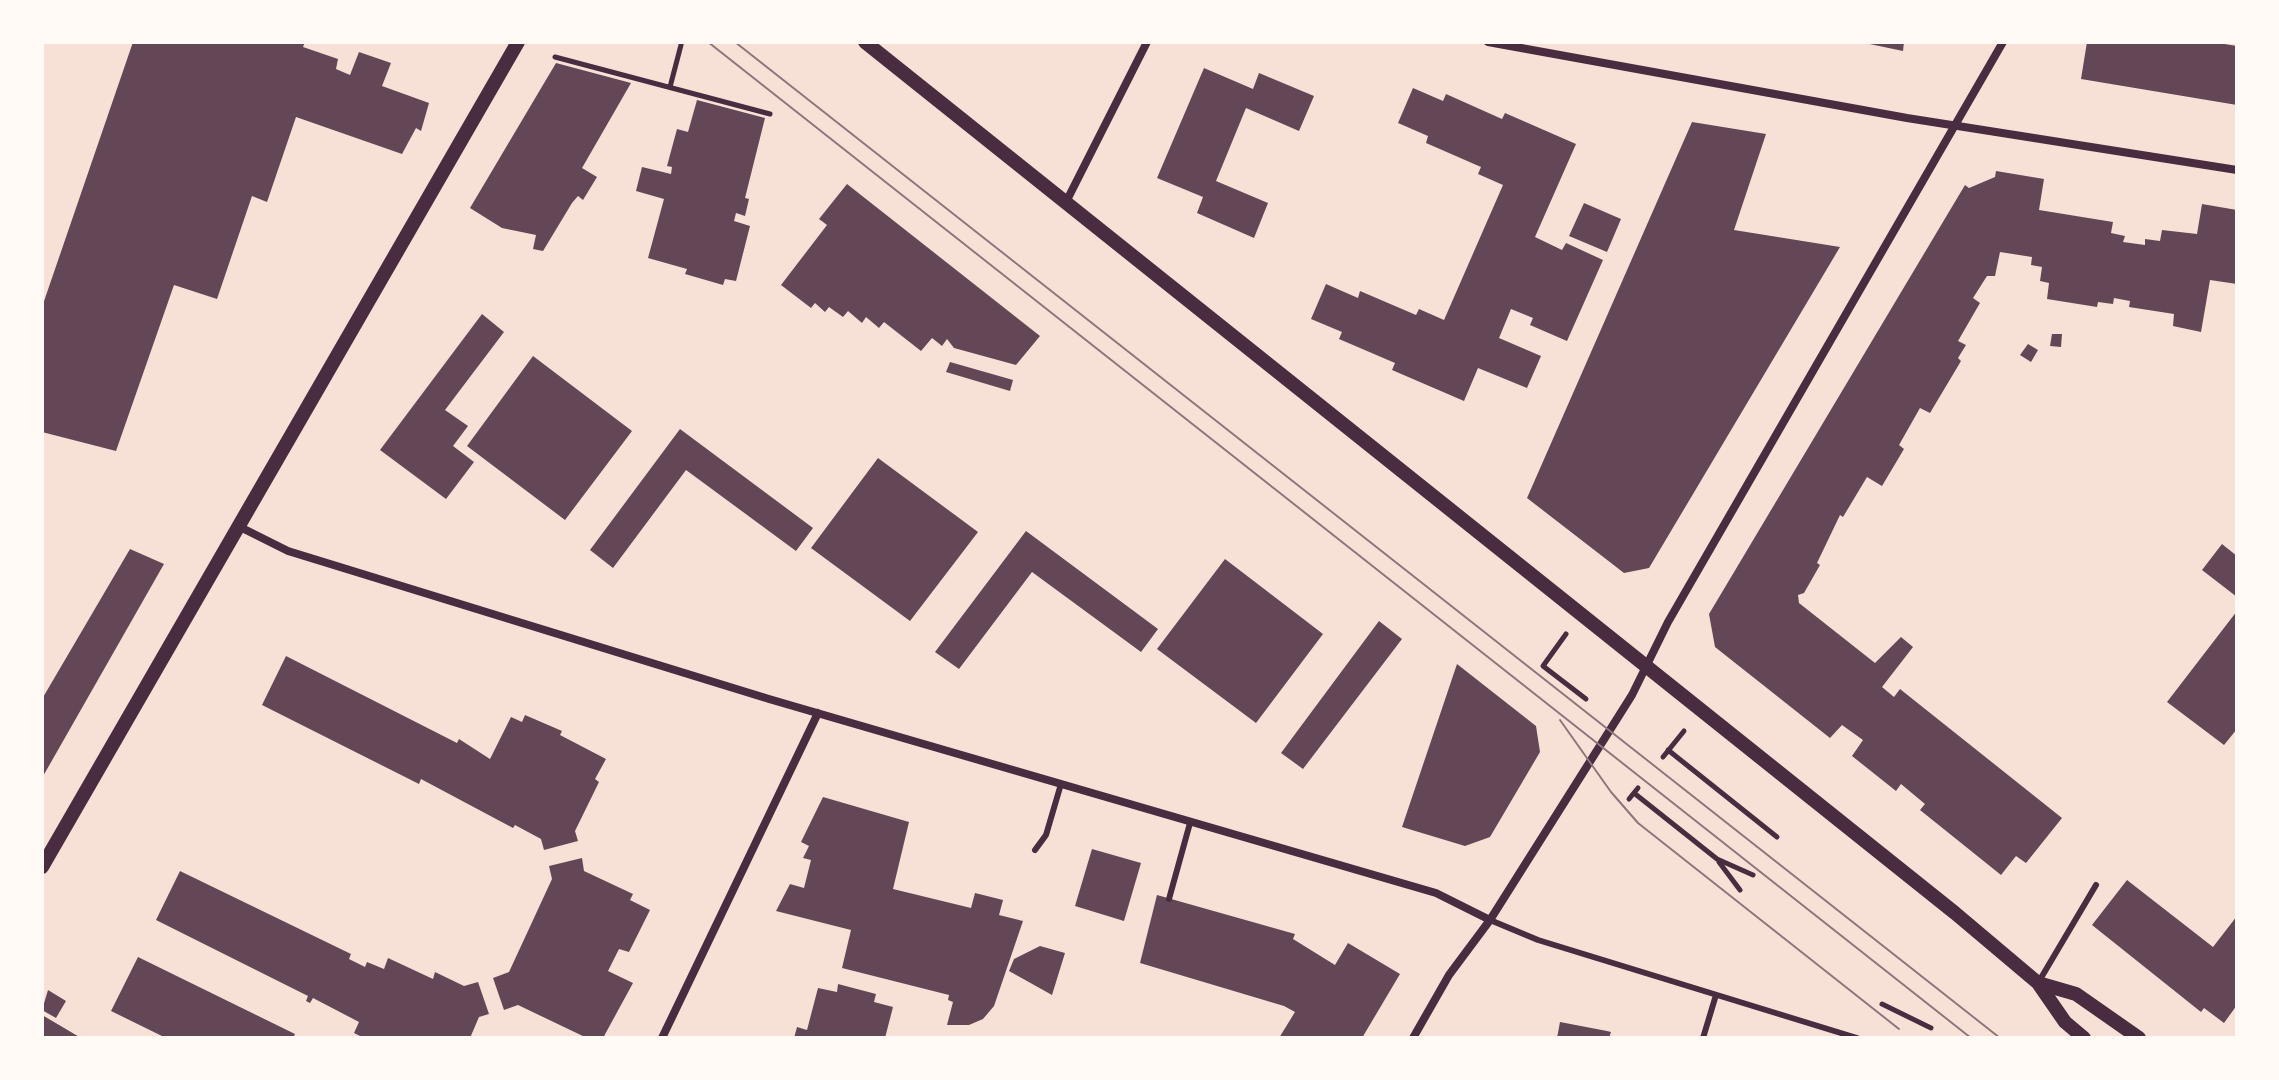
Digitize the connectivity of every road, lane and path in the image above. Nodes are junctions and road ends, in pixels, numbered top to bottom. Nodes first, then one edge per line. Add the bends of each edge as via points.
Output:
1 (518, 42) edge
2 (865, 42) edge
3 (1147, 42) edge
4 (1488, 42) edge
5 (2003, 42) edge
6 (681, 45) dead end
7 (555, 57) dead end
8 (670, 87) junction
9 (770, 114) dead end
10 (1957, 124) junction
11 (2237, 170) edge
12 (1065, 204) junction
13 (238, 526) junction
14 (1566, 634) dead end
15 (1647, 668) junction
16 (1586, 699) dead end
17 (818, 713) junction
18 (1684, 731) dead end
19 (1668, 750) junction
20 (1663, 757) dead end
21 (1061, 784) junction
22 (1629, 799) dead end
23 (1190, 823) junction
24 (1777, 837) dead end
25 (1035, 850) dead end
26 (1717, 859) junction
27 (42, 867) edge
28 (1753, 875) dead end
29 (2096, 885) dead end
30 (1740, 890) dead end
31 (1169, 899) dead end
32 (1490, 920) junction
33 (2038, 983) junction
34 (1716, 995) junction
35 (1882, 1004) dead end
36 (1931, 1028) dead end
37 (662, 1038) edge
38 (1413, 1038) edge
39 (1703, 1038) edge
40 (1857, 1038) edge
41 (2084, 1038) edge
42 (2139, 1038) edge

1 - 13 street
2 - 12 street
3 - 12 street
4 - 10 street
5 - 10 street
6 - 8 path
7 - 8 path
8 - 9 path
10 - 11 street
10 - 15 street via 1668,622
12 - 15 street
13 - 17 street via 288,551
13 - 27 street
14 - 16 path via 1543,666
15 - 32 street
15 - 33 street
17 - 21 street
17 - 37 street
18 - 19 path
19 - 20 path
19 - 24 path
21 - 23 street
21 - 25 lane via 1046,835
22 - 26 path via 1636,790
23 - 31 lane
23 - 32 street via 1436,893
26 - 28 path
26 - 30 path
29 - 33 lane
32 - 34 lane
32 - 38 street via 1449,975
33 - 41 street via 2065,1022
33 - 42 street via 2076,994
34 - 39 lane
34 - 40 lane
35 - 36 path

